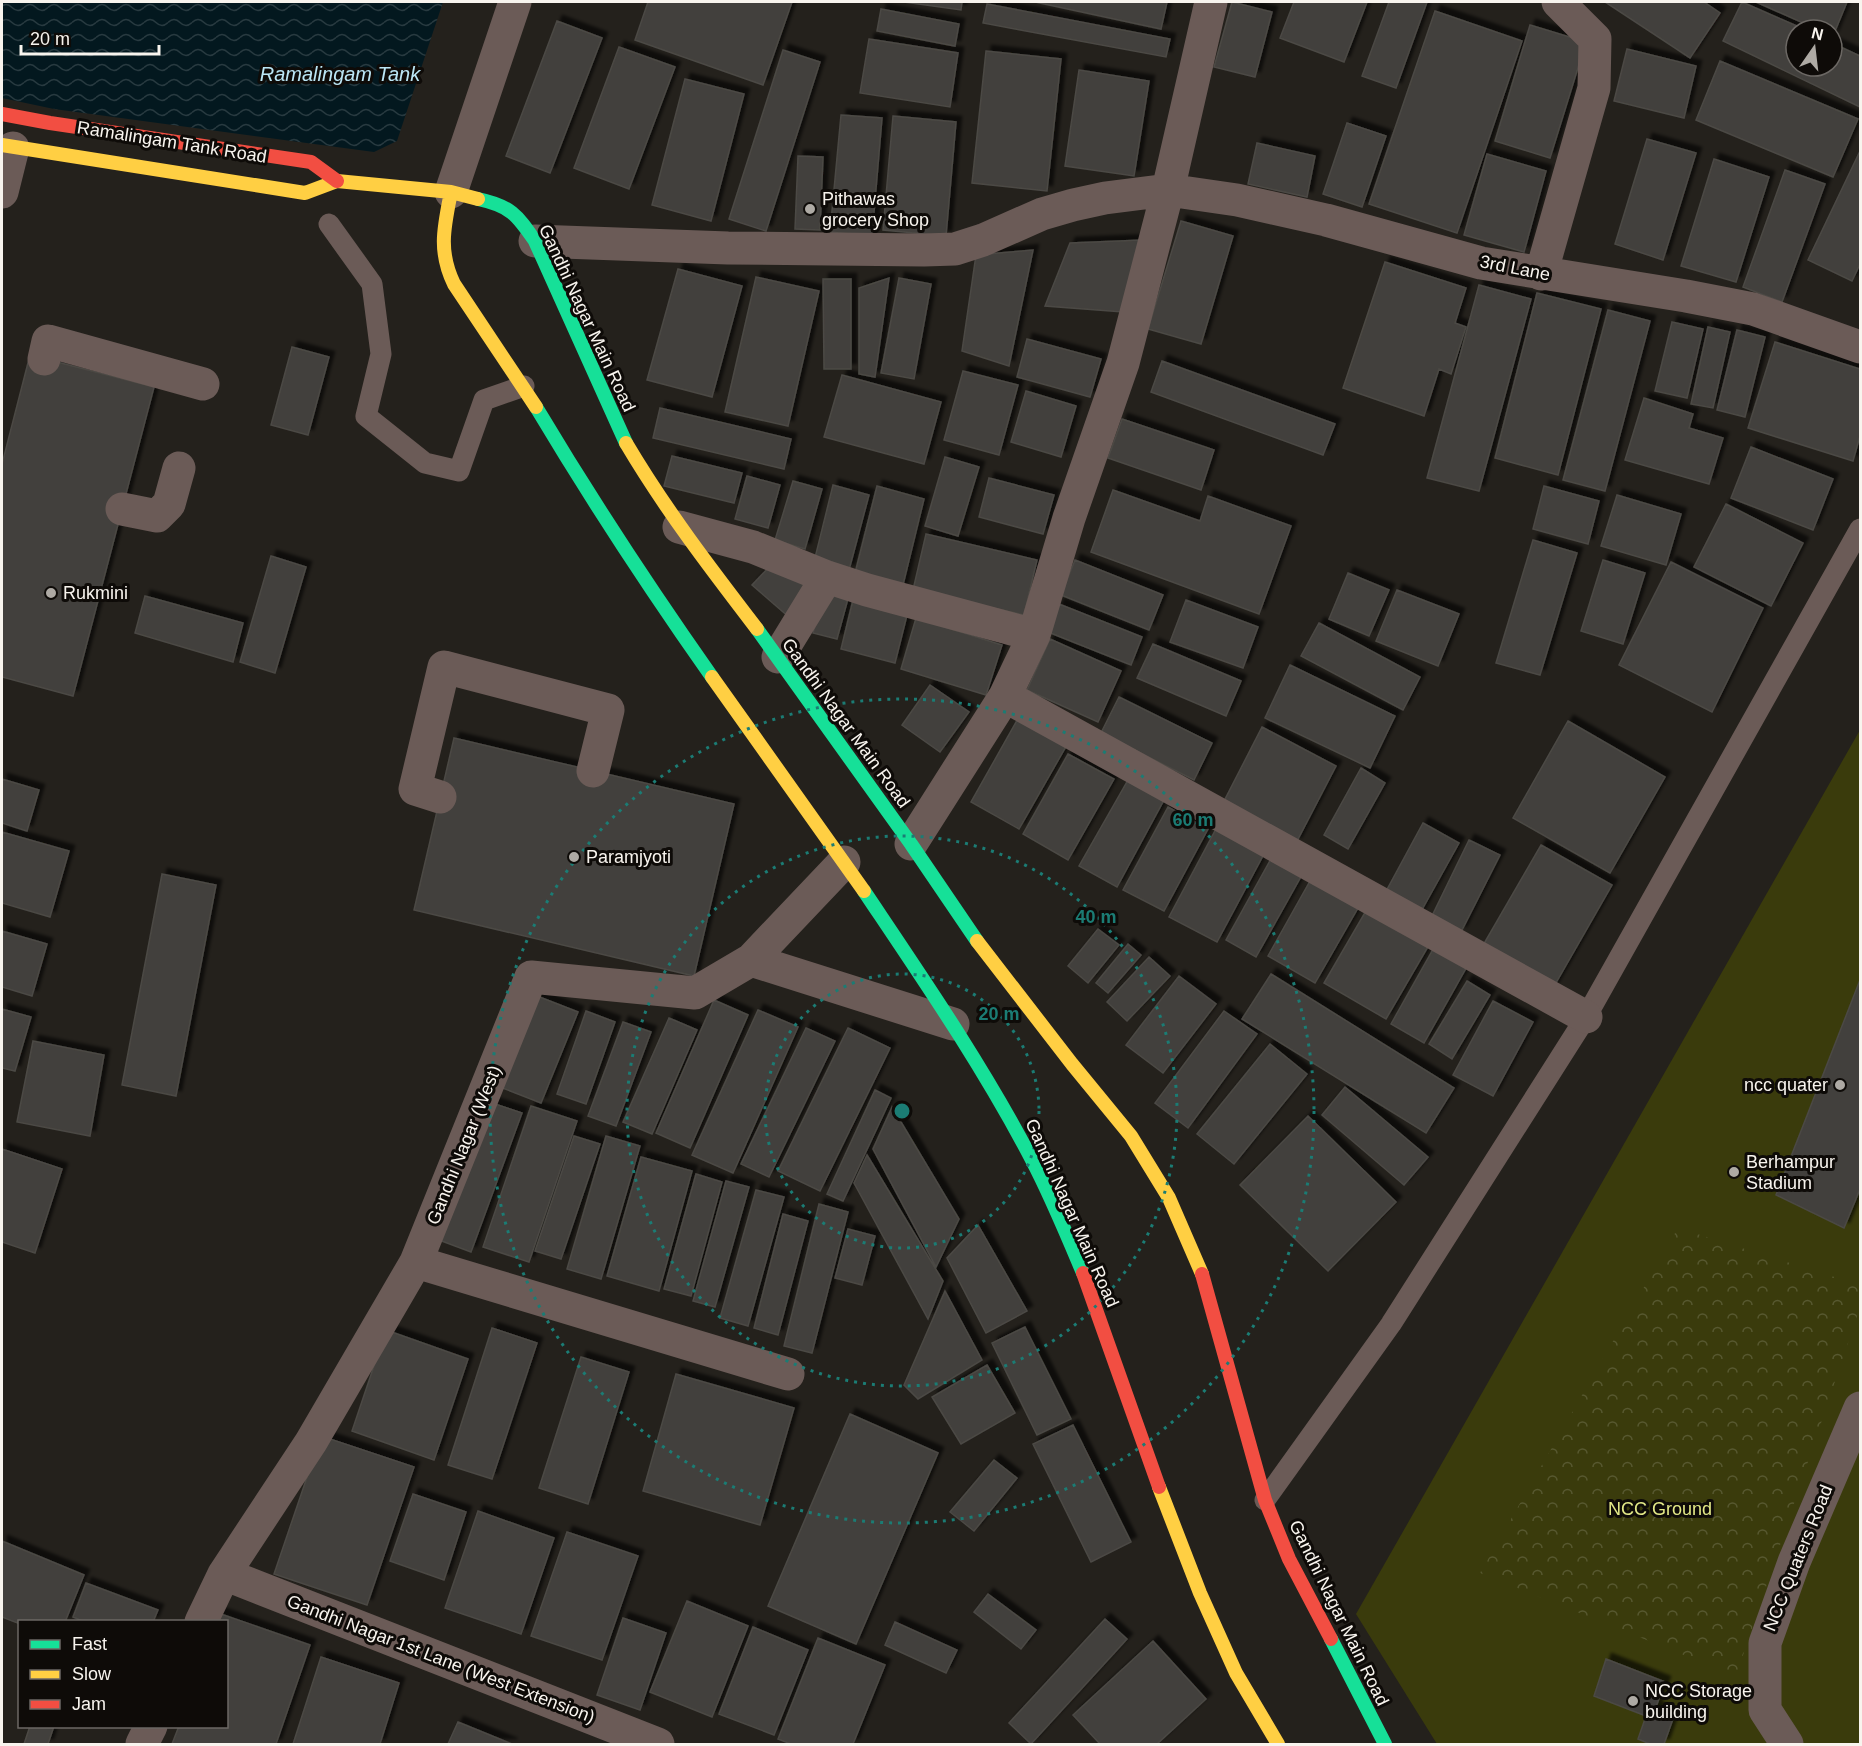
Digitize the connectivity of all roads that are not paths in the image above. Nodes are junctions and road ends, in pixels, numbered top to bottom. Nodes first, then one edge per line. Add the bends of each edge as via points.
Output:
1 (515, 2) edge
2 (1211, 2) edge
3 (1558, 2) edge
4 (2, 114) edge
5 (14, 135) edge
6 (337, 181) junction
7 (1168, 190) junction
8 (2, 192) edge
9 (452, 192) junction
10 (330, 224) dead end
11 (535, 241) junction
12 (1541, 274) junction
13 (1860, 347) edge
14 (44, 358) dead end
15 (202, 384) dead end
16 (524, 386) junction
17 (178, 468) dead end
18 (122, 509) dead end
19 (679, 527) junction
20 (1860, 529) edge
21 (827, 577) junction
22 (1034, 635) junction
23 (778, 657) junction
24 (1005, 696) junction
25 (593, 771) dead end
26 (440, 797) dead end
27 (911, 844) junction
28 (844, 862) junction
29 (751, 960) junction
30 (1586, 1017) junction
31 (953, 1024) junction
32 (416, 1262) junction
33 (788, 1374) dead end
34 (1860, 1408) edge
35 (1265, 1500) junction
36 (224, 1574) junction
37 (202, 1620) edge
38 (150, 1728) edge
39 (142, 1744) edge
40 (658, 1744) edge
41 (1278, 1744) edge
42 (1385, 1744) edge
43 (1787, 1744) edge

1 - 9 street
2 - 7 street
3 - 12 street via 1594,39 1594,88
4 - 5 street, Ramalingam Tank Road
5 - 6 street, Ramalingam Tank Road via 311,162
5 - 6 street, Ramalingam Tank Road via 305,193
5 - 8 street
6 - 9 street, Ramalingam Tank Road
7 - 11 street, 3rd Lane via 1073,205 955,249 728,248
7 - 12 street, 3rd Lane via 1237,200 1326,220 1481,263
7 - 22 street via 1123,363 1069,518
9 - 11 street, Gandhi Nagar Main Road via 493,202 517,215
9 - 16 street, Gandhi Nagar Main Road via 441,244 445,269
10 - 16 lane via 372,284 381,354 366,416 425,463 459,471 484,400
11 - 19 street, Gandhi Nagar Main Road via 625,441
12 - 13 street, 3rd Lane via 1753,309
14 - 15 street via 48,341
16 - 28 street, Gandhi Nagar Main Road via 658,600
17 - 18 street via 169,504 157,516
19 - 21 street via 753,547
19 - 23 street, Gandhi Nagar Main Road
20 - 30 lane
21 - 22 street
21 - 23 street
22 - 24 street
23 - 27 street, Gandhi Nagar Main Road
24 - 27 street
24 - 30 street
25 - 26 street via 608,710 444,667 415,789
27 - 35 street, Gandhi Nagar Main Road via 978,943 1131,1136 1169,1198 1202,1275
28 - 29 street, Gandhi Nagar (West)
28 - 31 street, Gandhi Nagar Main Road
29 - 31 street
29 - 32 street, Gandhi Nagar (West) via 695,993 531,977
30 - 35 lane via 1391,1324
31 - 41 street, Gandhi Nagar Main Road via 1033,1161 1083,1272 1200,1593 1236,1673
32 - 33 street
32 - 36 street, Gandhi Nagar (West) via 311,1442
34 - 43 street, NCC Quaters Road via 1764,1642 1766,1710
35 - 42 street, Gandhi Nagar Main Road via 1294,1570
36 - 37 street, Gandhi Nagar (West)
36 - 40 street, Gandhi Nagar 1st Lane (West Extension)
38 - 39 street

